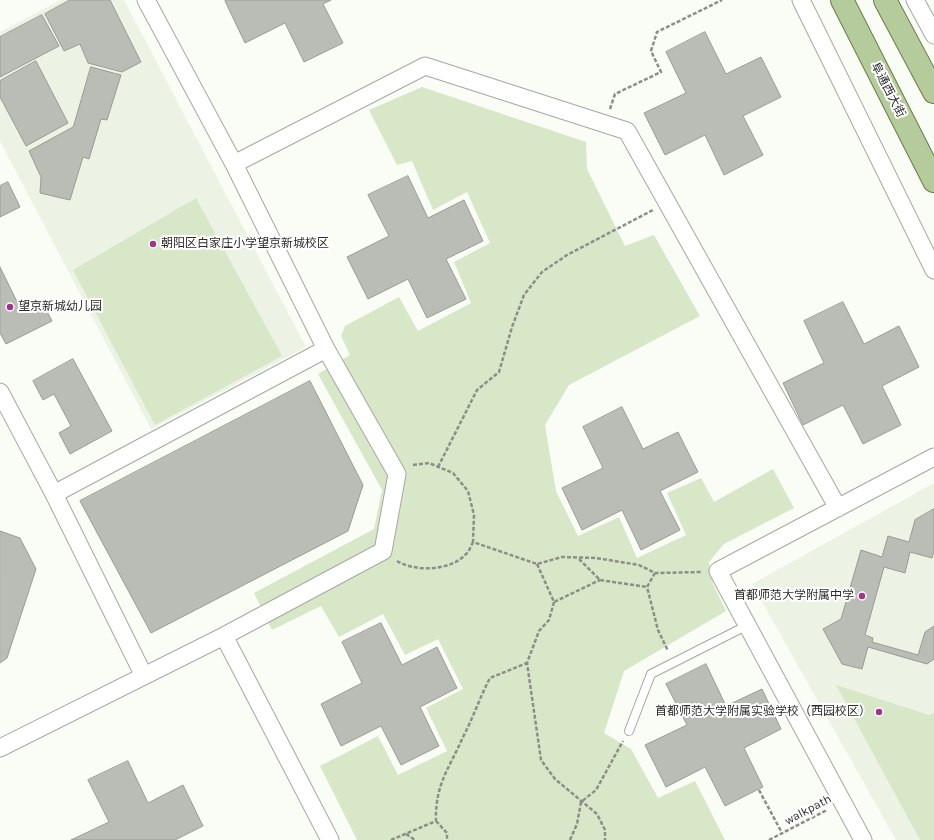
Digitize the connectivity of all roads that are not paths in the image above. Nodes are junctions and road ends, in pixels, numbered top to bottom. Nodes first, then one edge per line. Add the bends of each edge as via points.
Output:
1 (146, 0) edge
2 (801, 0) edge
3 (842, 0) edge
4 (885, 0) edge
5 (915, 0) edge
6 (934, 35) edge
7 (934, 92) edge
8 (234, 164) junction
9 (934, 181) edge
10 (934, 270) edge
11 (326, 349) junction
12 (0, 392) edge
13 (934, 457) edge
14 (54, 494) junction
15 (838, 508) junction
16 (748, 625) junction
17 (224, 636) junction
18 (144, 676) junction
19 (628, 731) road end
20 (0, 748) edge
21 (330, 840) edge
22 (863, 840) edge

1 - 8 street
2 - 10 street
3 - 9 main road, 阜通西大街
4 - 7 main road
5 - 6 street
8 - 11 street
8 - 15 street via 425,66 628,131
11 - 14 street
11 - 17 street via 397,474 383,551
12 - 14 street
13 - 15 street
14 - 18 street
15 - 16 street via 718,571
16 - 19 lane via 651,674
16 - 22 street
17 - 18 street
17 - 21 street
18 - 20 street

